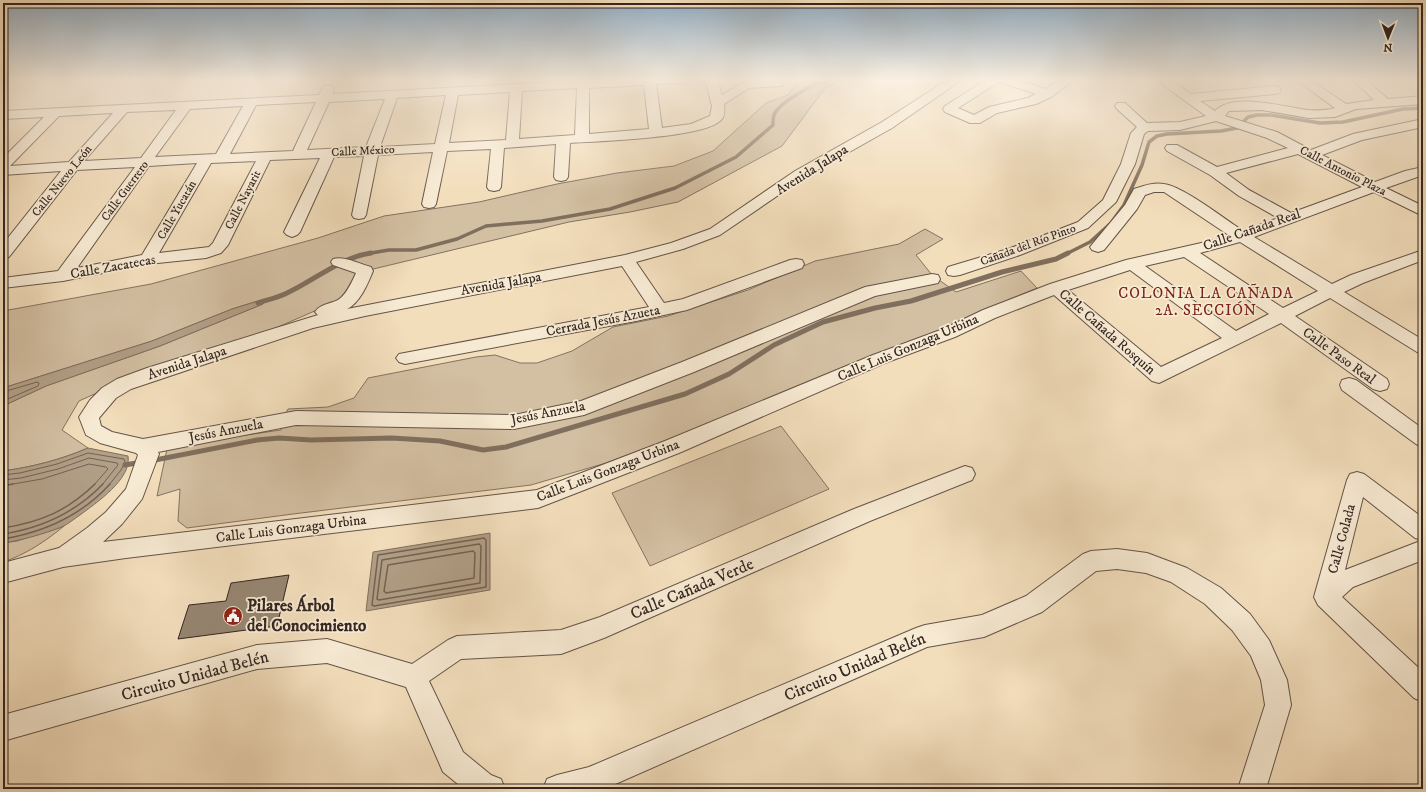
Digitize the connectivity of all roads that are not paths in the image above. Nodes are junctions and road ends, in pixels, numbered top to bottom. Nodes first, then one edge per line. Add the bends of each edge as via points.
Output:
1 (53, 116) edge
2 (117, 116) edge
3 (178, 116) edge
4 (242, 116) edge
5 (316, 116) edge
6 (384, 116) edge
7 (448, 116) edge
8 (511, 116) edge
9 (582, 116) edge
10 (654, 116) edge
11 (717, 116) edge
12 (901, 116) edge
13 (966, 116) edge
14 (982, 116) edge
15 (1132, 116) edge
16 (1217, 117) joint
17 (1423, 123) edge
18 (1144, 127) junction
19 (656, 133) junction
20 (582, 138) junction
21 (563, 140) junction
22 (505, 144) junction
23 (441, 147) junction
24 (1172, 148) dead end
25 (372, 150) junction
26 (1307, 152) junction
27 (329, 153) junction
28 (298, 154) junction
29 (266, 156) junction
30 (213, 159) junction
31 (146, 163) junction
32 (72, 167) junction
33 (1423, 171) edge
34 (5, 172) edge
35 (1215, 172) junction
36 (561, 177) dead end
37 (494, 187) dead end
38 (1376, 187) junction
39 (429, 204) dead end
40 (1423, 212) edge
41 (359, 215) dead end
42 (1289, 218) junction
43 (292, 232) dead end
44 (1241, 236) junction
45 (220, 245) joint
46 (1098, 247) dead end
47 (1187, 252) junction
48 (3, 254) edge
49 (1423, 255) edge
50 (148, 259) junction
51 (626, 260) junction
52 (339, 262) dead end
53 (796, 264) dead end
54 (1132, 264) junction
55 (954, 271) dead end
56 (63, 276) junction
57 (932, 280) dead end
58 (3, 283) edge
59 (1056, 288) junction
60 (1331, 291) junction
61 (660, 310) junction
62 (1281, 314) junction
63 (310, 323) junction
64 (1234, 338) junction
65 (1423, 348) edge
66 (405, 358) dead end
67 (1423, 439) edge
68 (146, 450) junction
69 (965, 474) dead end
70 (1423, 532) edge
71 (1423, 550) edge
72 (63, 558) junction
73 (3, 573) edge
74 (1326, 597) junction
75 (414, 677) junction
76 (1423, 689) edge
77 (3, 728) edge
78 (491, 789) edge
79 (557, 789) edge
80 (1252, 789) edge

1 - 34 street
2 - 32 street, Calle Nuevo León
3 - 31 street, Calle Guerrero
4 - 30 street, Calle Yucatán
5 - 28 street
6 - 25 street
7 - 23 street
8 - 22 street
9 - 20 street
10 - 19 street
11 - 19 street, Calle México via 716,119 707,123
12 - 51 street, Avenida Jalapa via 800,174 715,232
13 - 14 street via 975,120
15 - 18 street
16 - 18 street via 1180,126
16 - 26 street, Calle Antonio Plaza via 1272,135
17 - 26 street via 1358,137
18 - 55 street, Cañada del Río Pinto via 1138,133 1125,170 1109,202 1083,225 1014,252
19 - 20 street, Calle México
20 - 21 street, Calle México
21 - 22 street, Calle México
21 - 36 street
22 - 23 street, Calle México
22 - 37 street
23 - 25 street, Calle México
23 - 39 street
24 - 35 street
25 - 27 street, Calle México
25 - 41 street
26 - 35 street
26 - 38 street, Calle Antonio Plaza
27 - 28 street, Calle México
27 - 43 street
28 - 29 street, Calle México
29 - 30 street, Calle México
29 - 45 street, Calle Nayarit
30 - 31 street, Calle México
30 - 50 street, Calle Yucatán
31 - 32 street, Calle México
31 - 56 street, Calle Guerrero
32 - 34 street, Calle México
32 - 48 street, Calle Nuevo León
33 - 38 street, Calle Cañada Real
35 - 42 street via 1244,193
38 - 40 street, Calle Antonio Plaza
38 - 42 street, Calle Cañada Real
42 - 44 street, Calle Cañada Real
44 - 46 street via 1169,189 1154,187 1139,192 1132,206
44 - 47 street, Calle Cañada Real
44 - 60 street
45 - 50 street, Calle Zacatecas via 206,253
47 - 54 street, Calle Cañada Real
47 - 62 street
49 - 60 street
50 - 56 street, Calle Zacatecas
51 - 61 street
51 - 63 street, Avenida Jalapa
52 - 63 street via 365,271 358,287 345,303 314,316
53 - 61 street, Cerrada Jesús Azueta via 686,304
54 - 59 street, Calle Cañada Real
54 - 64 street
56 - 58 street, Calle Zacatecas
57 - 68 street, Jesús Anzuela via 871,291 584,408 514,422 296,418
59 - 64 street, Calle Cañada Rosquín via 1159,376
59 - 72 street, Calle Luis Gonzaga Urbina via 879,359 672,447 538,499
60 - 62 street
60 - 65 street
61 - 66 street, Cerrada Jesús Azueta
62 - 64 street
62 - 67 street, Calle Paso Real via 1380,384 1349,385
63 - 68 street, Avenida Jalapa via 154,373 124,384 109,394 89,417 92,430 107,438
68 - 72 street via 135,492 114,518
69 - 75 street, Calle Cañada Verde via 604,627 561,642 458,648
70 - 74 street, Calle Colada via 1357,480
71 - 74 street via 1345,580
72 - 73 street, Calle Luis Gonzaga Urbina
74 - 76 street
75 - 77 street, Circuito Unidad Belén via 327,651 257,656
75 - 78 street via 454,762 485,788
79 - 80 street, Circuito Unidad Belén via 590,780 926,636 984,626 1034,604 1091,561 1117,559 1147,563 1179,575 1213,596 1240,622 1260,648 1274,680 1278,705

